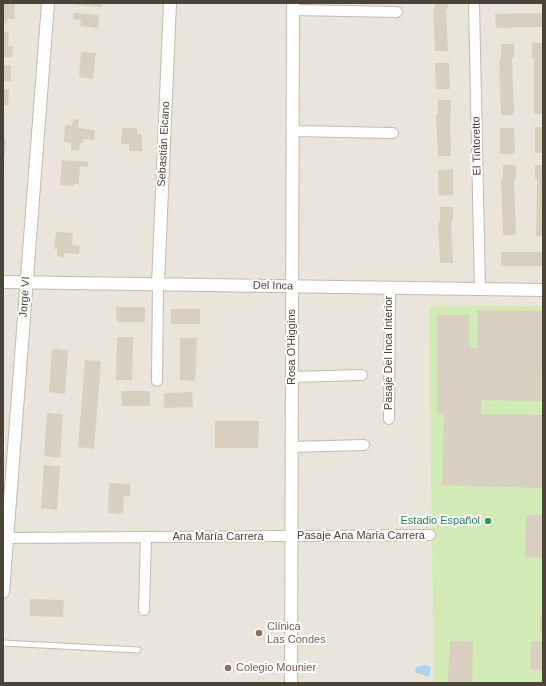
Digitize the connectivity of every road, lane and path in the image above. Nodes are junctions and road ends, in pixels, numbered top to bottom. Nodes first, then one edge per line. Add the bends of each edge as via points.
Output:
1 (48, 3) edge
2 (170, 3) edge
3 (474, 3) edge
4 (293, 7) edge
5 (397, 12) dead end
6 (292, 131) junction
7 (393, 133) dead end
8 (3, 282) edge
9 (26, 283) junction
10 (158, 284) junction
11 (292, 286) junction
12 (390, 288) junction
13 (480, 290) junction
14 (543, 290) edge
15 (362, 375) dead end
16 (292, 377) junction
17 (157, 381) dead end
18 (389, 418) dead end
19 (364, 445) dead end
20 (291, 447) junction
21 (430, 535) dead end
22 (291, 536) junction
23 (146, 537) junction
24 (7, 538) junction
25 (3, 592) edge
26 (144, 610) dead end
27 (3, 643) edge
28 (138, 650) dead end
29 (291, 683) edge

1 - 9 street, Jorge VI
2 - 10 street, Sebastián Elcano
3 - 13 street, El Tintoretto
4 - 5 street, Rosa O'Higgins
4 - 6 street, Rosa O'Higgins
6 - 7 street
6 - 11 street, Rosa O'Higgins
8 - 9 street, Del Inca
9 - 10 street, Del Inca
9 - 24 street, Jorge VI
10 - 11 street, Del Inca
10 - 17 street
11 - 12 street, Del Inca
11 - 16 street, Rosa O'Higgins
12 - 13 street, Del Inca
12 - 18 street, Pasaje Del Inca Interior
13 - 14 street, Del Inca
15 - 16 street
16 - 20 street, Rosa O'Higgins
19 - 20 street
20 - 22 street, Rosa O'Higgins
21 - 22 street, Pasaje Ana María Carrera
22 - 23 street, Ana María Carrera
22 - 29 street, Rosa O'Higgins
23 - 24 street, Ana María Carrera
23 - 26 street
24 - 25 street, Jorge VI
27 - 28 lane

